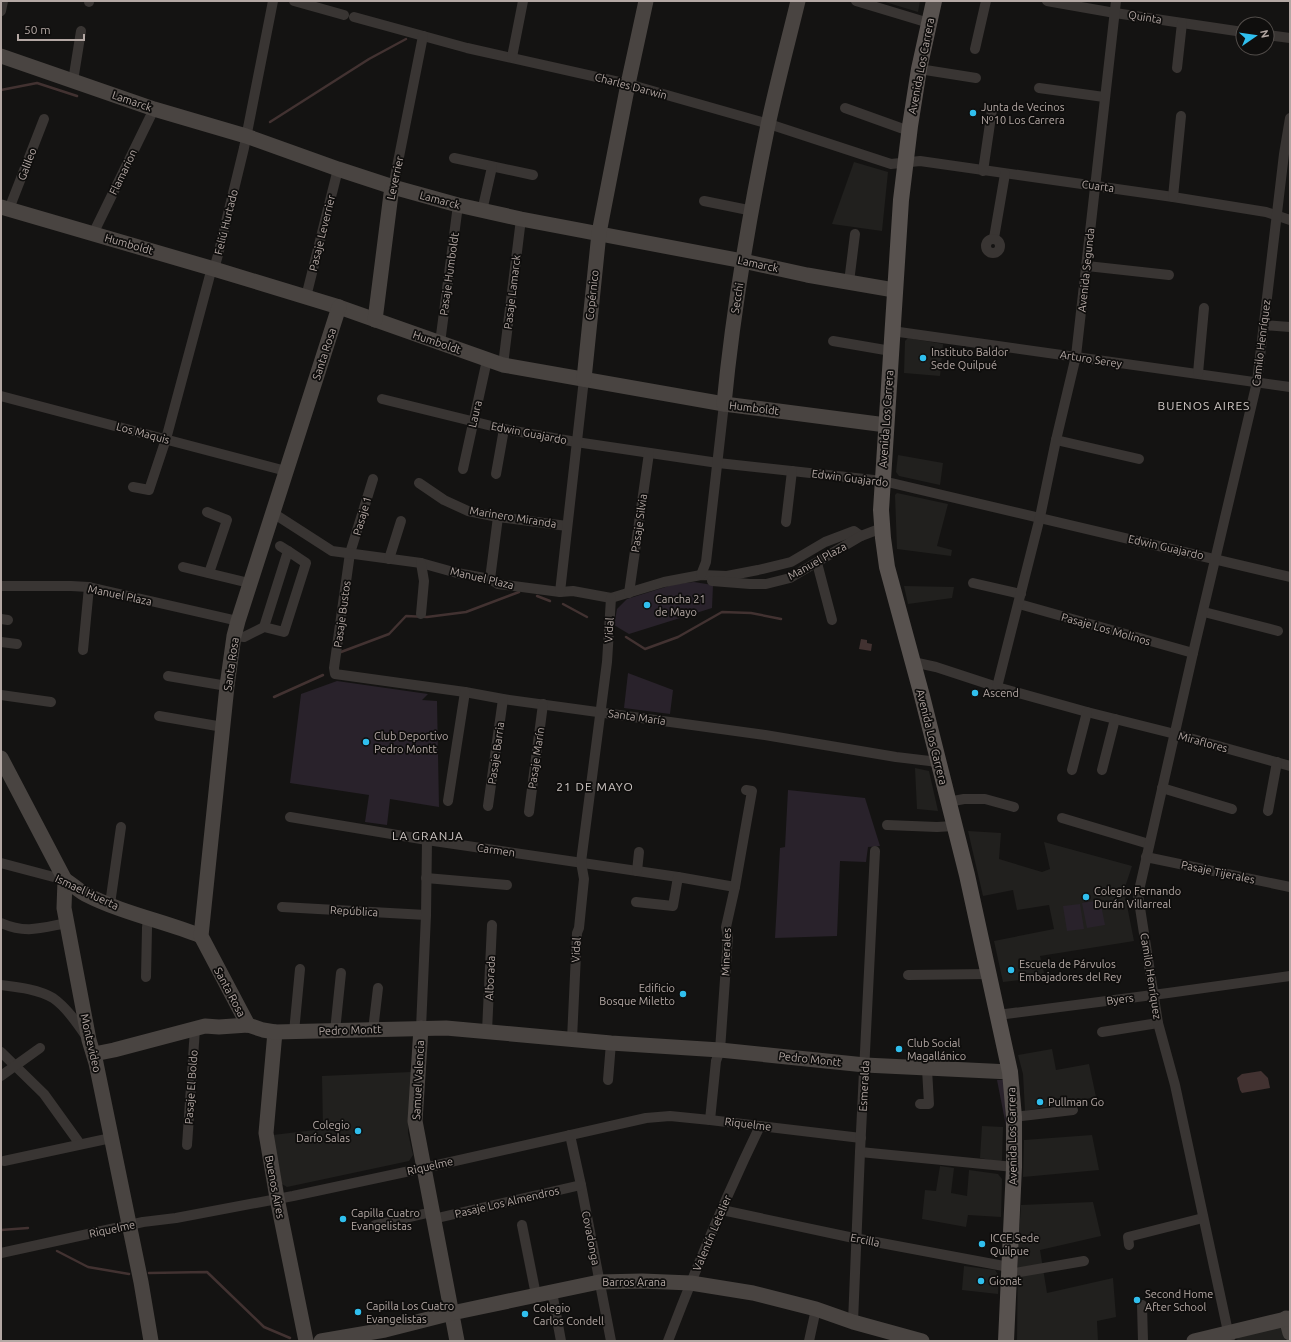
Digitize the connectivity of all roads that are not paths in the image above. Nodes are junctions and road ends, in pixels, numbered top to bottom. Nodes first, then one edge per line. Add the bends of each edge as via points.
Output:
1 (2, 1) edge
2 (273, 1) edge
3 (294, 1) edge
4 (523, 1) edge
5 (646, 1) edge
6 (798, 1) edge
7 (856, 1) edge
8 (934, 1) edge
9 (986, 1) edge
10 (1047, 1) edge
11 (1116, 1) edge
12 (317, 4) edge
13 (1, 11) edge
14 (1115, 13) junction
15 (929, 23) junction
16 (1182, 23) junction
17 (81, 31) dead end
18 (1235, 31) edge
19 (423, 36) junction
20 (1275, 36) edge
21 (1290, 38) edge
22 (975, 49) dead end
23 (1, 56) edge
24 (512, 57) junction
25 (1177, 68) dead end
26 (919, 69) junction
27 (976, 78) dead end
28 (73, 81) junction
29 (628, 84) junction
30 (1039, 88) dead end
31 (1104, 98) junction
32 (845, 108) dead end
33 (154, 110) junction
34 (992, 110) dead end
35 (1182, 116) dead end
36 (1290, 118) edge
37 (44, 119) dead end
38 (768, 124) junction
39 (909, 131) junction
40 (246, 136) junction
41 (454, 158) dead end
42 (905, 163) junction
43 (492, 166) junction
44 (338, 169) junction
45 (983, 171) junction
46 (1005, 174) junction
47 (533, 175) dead end
48 (1096, 186) junction
49 (393, 187) junction
50 (1173, 197) junction
51 (704, 200) dead end
52 (458, 206) junction
53 (5, 208) edge
54 (482, 210) junction
55 (752, 211) junction
56 (1277, 215) junction
57 (521, 219) junction
58 (1290, 220) edge
59 (599, 233) junction
60 (93, 234) junction
61 (855, 234) dead end
62 (994, 238) dead end
63 (743, 260) junction
64 (1087, 266) junction
65 (214, 269) junction
66 (1169, 275) dead end
67 (849, 282) junction
68 (894, 290) junction
69 (306, 297) junction
70 (339, 307) junction
71 (1204, 308) dead end
72 (375, 320) junction
73 (1264, 324) junction
74 (1290, 327) edge
75 (892, 331) junction
76 (833, 342) dead end
77 (440, 343) junction
78 (891, 351) junction
79 (1076, 356) junction
80 (487, 360) junction
81 (503, 365) junction
82 (1198, 373) junction
83 (584, 379) junction
84 (1257, 382) junction
85 (1290, 387) edge
86 (1, 396) edge
87 (382, 399) dead end
88 (724, 404) junction
89 (473, 421) junction
90 (886, 425) junction
91 (504, 429) junction
92 (166, 439) junction
93 (1056, 440) junction
94 (576, 442) junction
95 (650, 453) junction
96 (1139, 459) dead end
97 (718, 463) junction
98 (463, 469) dead end
99 (286, 471) junction
100 (792, 471) junction
101 (496, 474) dead end
102 (373, 479) dead end
103 (883, 481) junction
104 (419, 483) dead end
105 (133, 487) dead end
106 (207, 512) dead end
107 (273, 513) junction
108 (498, 517) junction
109 (1040, 517) junction
110 (401, 521) dead end
111 (786, 522) dead end
112 (567, 526) junction
113 (882, 528) junction
114 (861, 536) junction
115 (350, 554) junction
116 (389, 559) junction
117 (1215, 559) junction
118 (421, 563) junction
119 (816, 563) junction
120 (182, 567) dead end
121 (210, 573) junction
122 (701, 575) junction
123 (1290, 577) edge
124 (490, 579) junction
125 (973, 583) dead end
126 (249, 584) junction
127 (1, 586) edge
128 (89, 588) junction
129 (560, 592) junction
130 (629, 593) junction
131 (1021, 594) junction
132 (611, 598) junction
133 (1019, 604) junction
134 (1204, 612) junction
135 (421, 614) dead end
136 (238, 620) junction
137 (832, 620) dead end
138 (264, 627) junction
139 (1278, 631) dead end
140 (234, 636) junction
141 (1, 642) edge
142 (17, 644) dead end
143 (83, 650) dead end
144 (1193, 653) junction
145 (913, 662) junction
146 (335, 674) joint
147 (168, 676) dead end
148 (227, 686) junction
149 (997, 687) junction
150 (465, 692) junction
151 (1, 695) edge
152 (503, 699) junction
153 (51, 702) dead end
154 (544, 704) junction
155 (601, 712) junction
156 (1087, 712) junction
157 (160, 716) dead end
158 (1115, 719) junction
159 (223, 727) junction
160 (1175, 734) junction
161 (1, 758) edge
162 (938, 762) junction
163 (1277, 762) junction
164 (1290, 766) edge
165 (1072, 770) dead end
166 (1102, 770) dead end
167 (1162, 788) junction
168 (746, 790) dead end
169 (448, 801) dead end
170 (948, 802) junction
171 (488, 806) dead end
172 (1014, 808) dead end
173 (1232, 809) dead end
174 (1268, 811) dead end
175 (529, 812) dead end
176 (290, 817) dead end
177 (1062, 818) dead end
178 (887, 825) dead end
179 (954, 826) junction
180 (121, 827) dead end
181 (427, 840) junction
182 (1149, 844) junction
183 (875, 851) dead end
184 (640, 852) dead end
185 (1146, 858) junction
186 (582, 862) junction
187 (1, 863) edge
188 (637, 871) junction
189 (678, 877) junction
190 (426, 878) junction
191 (65, 880) junction
192 (507, 885) dead end
193 (735, 887) junction
194 (1290, 887) edge
195 (636, 902) dead end
196 (110, 904) junction
197 (282, 907) dead end
198 (426, 914) junction
199 (148, 918) junction
200 (1, 923) edge
201 (67, 923) junction
202 (492, 925) dead end
203 (201, 936) junction
204 (300, 969) dead end
205 (341, 973) dead end
206 (988, 974) junction
207 (908, 975) dead end
208 (1290, 976) edge
209 (146, 978) dead end
210 (1, 985) edge
211 (378, 988) dead end
212 (1154, 995) junction
213 (998, 1015) junction
214 (1158, 1022) junction
215 (248, 1025) junction
216 (421, 1028) junction
217 (195, 1029) junction
218 (373, 1030) junction
219 (335, 1031) junction
220 (487, 1031) junction
221 (275, 1032) junction
222 (294, 1032) junction
223 (1102, 1032) dead end
224 (572, 1038) junction
225 (611, 1043) junction
226 (91, 1047) junction
227 (40, 1048) dead end
228 (720, 1050) junction
229 (1, 1052) edge
230 (865, 1065) junction
231 (15, 1066) junction
232 (927, 1069) junction
233 (1010, 1072) junction
234 (1, 1076) edge
235 (608, 1080) dead end
236 (920, 1104) dead end
237 (1073, 1110) dead end
238 (1014, 1117) junction
239 (710, 1120) junction
240 (760, 1126) junction
241 (570, 1135) junction
242 (111, 1138) junction
243 (861, 1138) junction
244 (80, 1144) junction
245 (187, 1144) dead end
246 (860, 1152) junction
247 (4, 1161) dead end
248 (1014, 1167) junction
249 (424, 1168) junction
250 (581, 1185) junction
251 (277, 1198) junction
252 (722, 1210) junction
253 (433, 1216) junction
254 (1203, 1218) junction
255 (522, 1224) dead end
256 (129, 1225) junction
257 (375, 1225) dead end
258 (857, 1238) junction
259 (1129, 1245) dead end
260 (1, 1253) edge
261 (1084, 1261) dead end
262 (1009, 1271) junction
263 (599, 1282) junction
264 (690, 1283) junction
265 (552, 1292) junction
266 (536, 1295) junction
267 (1142, 1305) dead end
268 (816, 1309) junction
269 (452, 1313) junction
270 (853, 1322) junction
271 (1289, 1323) edge
272 (1229, 1337) edge
273 (151, 1341) edge
274 (306, 1341) edge
275 (320, 1341) edge
276 (457, 1341) edge
277 (561, 1341) edge
278 (611, 1341) edge
279 (668, 1341) edge
280 (809, 1341) edge
281 (922, 1341) edge
282 (1006, 1341) edge
283 (1143, 1341) edge
284 (1194, 1341) edge

1 - 13 street
2 - 40 street, Feliú Hurtado
3 - 12 street, Charles Darwin
4 - 24 street
5 - 29 main road, Copérnico
6 - 38 main road, Secchi
7 - 15 street
8 - 15 main road, Avenida Los Carrera
9 - 22 street
10 - 14 street, Quinta
11 - 14 street, Avenida Segunda
12 - 19 street, Charles Darwin via 349,16
14 - 16 street, Quinta
14 - 31 street, Avenida Segunda
15 - 26 main road, Avenida Los Carrera
16 - 18 street, Quinta
16 - 25 street
17 - 28 street
19 - 24 street, Charles Darwin
19 - 49 street, Leverrier
20 - 21 street
23 - 28 main road, Lamarck
24 - 29 street, Charles Darwin
26 - 27 street
26 - 39 main road, Avenida Los Carrera
28 - 33 main road, Lamarck
29 - 38 street, Charles Darwin
29 - 59 main road, Copérnico
30 - 31 street
31 - 48 street, Avenida Segunda
32 - 39 street, Avenida Los Carrera
33 - 40 main road, Lamarck
33 - 60 street, Flamarion
34 - 45 street
35 - 50 street
36 - 56 street, Camilo Henríquez
37 - 53 street, Galileo
38 - 42 street, Charles Darwin via 891,164
38 - 55 main road, Secchi
39 - 42 main road, Avenida Los Carrera
40 - 44 main road, Lamarck
40 - 65 street, Feliú Hurtado
41 - 43 street
42 - 45 street, Cuarta via 920,161
42 - 68 main road, Avenida Los Carrera
43 - 47 street
43 - 54 street
44 - 49 main road, Lamarck
44 - 69 street, Pasaje Leverrier
45 - 46 street, Cuarta
46 - 48 street, Cuarta
46 - 62 street
48 - 50 street, Cuarta
48 - 64 street, Avenida Segunda
49 - 52 main road, Lamarck
49 - 72 main road, Leverrier
50 - 56 street, Cuarta
51 - 55 street
52 - 54 main road, Lamarck
52 - 77 street, Pasaje Humboldt
53 - 60 main road, Humboldt
54 - 57 main road, Lamarck
55 - 63 main road, Secchi
56 - 58 street, Cuarta
56 - 73 street, Camilo Henríquez
57 - 59 main road, Lamarck
57 - 81 street, Pasaje Lamarck
59 - 63 main road, Lamarck
59 - 83 main road, Copérnico
60 - 65 main road, Humboldt
61 - 67 street
63 - 67 main road, Lamarck
63 - 88 main road, Secchi via 731,334
64 - 66 street
64 - 79 street, Avenida Segunda
65 - 69 main road, Humboldt
65 - 92 street, Feliú Hurtado via 210,275
67 - 68 main road, Lamarck
68 - 75 main road, Avenida Los Carrera
69 - 70 main road, Humboldt
70 - 72 main road, Humboldt
70 - 99 main road, Santa Rosa
71 - 82 street
72 - 77 main road, Humboldt
73 - 74 street
73 - 84 street, Camilo Henríquez
75 - 78 main road, Avenida Los Carrera
75 - 79 street, Arturo Serey
76 - 78 street
77 - 80 main road, Humboldt
78 - 90 main road, Avenida Los Carrera
79 - 82 street, Arturo Serey
79 - 93 street, Avenida Segunda
80 - 81 main road, Humboldt
80 - 89 street, Laura
81 - 83 main road, Humboldt
82 - 84 street, Arturo Serey
83 - 88 main road, Humboldt
83 - 94 street, Copérnico
84 - 85 street, Arturo Serey
84 - 117 street, Camilo Henríquez
86 - 92 street, Los Maquis
87 - 89 street, Edwin Guajardo
88 - 90 main road, Humboldt
88 - 97 street, Secchi
89 - 91 street, Edwin Guajardo
89 - 98 street, Laura
90 - 103 main road, Avenida Los Carrera
91 - 94 street, Edwin Guajardo
91 - 101 street
92 - 99 street, Los Maquis
92 - 105 street, Feliú Hurtado via 149,490
93 - 96 street
93 - 109 street, Avenida Segunda
94 - 95 street, Edwin Guajardo
94 - 112 street, Copérnico
95 - 97 street, Edwin Guajardo
95 - 130 street, Pasaje Silvia
97 - 100 street, Edwin Guajardo
97 - 122 street, Secchi via 706,562
99 - 107 main road, Santa Rosa
100 - 103 street, Edwin Guajardo
100 - 111 street
102 - 115 street, Pasaje 1
103 - 109 street, Edwin Guajardo
103 - 113 main road, Avenida Los Carrera
104 - 108 street, Marinero Miranda via 444,500 468,511
106 - 121 street via 227,520
107 - 115 street, Manuel Plaza via 332,551
107 - 126 main road, Santa Rosa
108 - 112 street, Marinero Miranda
108 - 124 street
109 - 117 street, Edwin Guajardo
109 - 131 street, Avenida Segunda
110 - 116 street
112 - 129 street, Copérnico
113 - 114 street, Manuel Plaza
113 - 145 main road, Avenida Los Carrera via 887,567
114 - 119 street, Manuel Plaza
114 - 122 street, Manuel Plaza via 854,531 825,542 791,562 727,576
115 - 116 street, Manuel Plaza
115 - 146 street, Pasaje Bustos
116 - 118 street, Manuel Plaza
117 - 123 street, Edwin Guajardo
117 - 134 street, Camilo Henríquez
118 - 124 street, Manuel Plaza
118 - 135 street via 424,581
119 - 122 street, Manuel Plaza via 790,578 766,584 714,582
119 - 137 street
120 - 121 street
121 - 126 street
122 - 130 street, Manuel Plaza via 664,582
124 - 129 street, Manuel Plaza via 498,584
125 - 131 street
126 - 136 main road, Santa Rosa
127 - 128 street, Manuel Plaza
128 - 136 street, Manuel Plaza
128 - 143 street
129 - 132 street, Manuel Plaza via 573,591
130 - 132 street, Manuel Plaza
131 - 133 street, Avenida Segunda
132 - 155 street, Vidal
133 - 144 street, Pasaje Los Molinos
133 - 149 street, Avenida Segunda
134 - 139 street
134 - 144 street, Camilo Henríquez
136 - 140 main road, Santa Rosa
138 - 138 street via 284,632 306,562 284,549
138 - 140 street via 244,637
140 - 148 main road, Santa Rosa
141 - 142 street
144 - 160 street, Camilo Henríquez
145 - 149 street, Miraflores
145 - 162 main road, Avenida Los Carrera
146 - 150 street, Santa María
147 - 148 street
148 - 159 main road, Santa Rosa
149 - 156 street, Miraflores
150 - 152 street, Santa María
150 - 169 street
151 - 153 street
152 - 154 street, Santa María
152 - 171 street, Pasaje Barria
154 - 155 street, Santa María
154 - 175 street, Pasaje Marín
155 - 162 street, Santa María
155 - 186 street, Vidal
156 - 158 street, Miraflores
156 - 165 street
157 - 159 street
158 - 160 street, Miraflores
158 - 166 street
159 - 203 main road, Santa Rosa
160 - 163 street, Miraflores
160 - 167 street, Camilo Henríquez
161 - 191 main road, Montevideo
162 - 170 main road, Avenida Los Carrera
163 - 164 street, Miraflores
163 - 174 street
167 - 173 street
167 - 182 street, Camilo Henríquez
168 - 193 street, Minerales via 752,791
170 - 172 street via 985,799
170 - 179 main road, Avenida Los Carrera
176 - 181 street, Carmen
177 - 182 street
178 - 179 street
179 - 206 main road, Avenida Los Carrera
180 - 196 street
181 - 186 street, Carmen
181 - 190 street, Samuel Valencia
182 - 185 street, Camilo Henríquez
183 - 230 street, Esmeralda
184 - 188 street
185 - 194 street, Pasaje Tijerales
185 - 212 street, Camilo Henríquez via 1138,895
186 - 188 street, Carmen
186 - 224 street, Vidal via 584,879 577,933
187 - 191 street, Ismael Huerta
188 - 189 street, Carmen
189 - 193 street, Carmen
189 - 195 street via 673,906
190 - 192 street
190 - 198 street, Samuel Valencia
191 - 196 main road, Ismael Huerta via 84,893
191 - 201 main road, Montevideo via 64,908
193 - 228 street, Minerales via 726,927 728,937
196 - 199 main road, Ismael Huerta
197 - 198 street, República
198 - 216 street, Samuel Valencia
199 - 203 main road, Ismael Huerta
199 - 209 street
200 - 201 street via 24,930
201 - 226 main road, Montevideo
202 - 220 street, Alborada
203 - 215 main road, Santa Rosa
204 - 222 street
205 - 219 street
206 - 207 street
206 - 213 main road, Avenida Los Carrera
208 - 212 street, Byers
210 - 226 street via 26,989 52,998 62,1006
211 - 218 street
212 - 213 street, Byers
212 - 214 street, Camilo Henríquez
213 - 233 main road, Avenida Los Carrera
214 - 223 street
214 - 254 street, Camilo Henríquez via 1175,1085
215 - 217 main road, Pedro Montt via 205,1026
215 - 221 main road, Pedro Montt
216 - 218 main road, Pedro Montt
216 - 220 main road, Pedro Montt
216 - 249 main road, Samuel Valencia via 415,1121
217 - 226 main road, Pedro Montt via 114,1050
217 - 245 street, Pasaje El Boldo
218 - 219 main road, Pedro Montt
219 - 222 main road, Pedro Montt
220 - 224 main road, Pedro Montt
221 - 222 main road, Pedro Montt
221 - 251 main road, Buenos Aires via 266,1133
224 - 225 main road, Pedro Montt
225 - 228 main road, Pedro Montt
225 - 235 street
226 - 242 main road, Montevideo
227 - 231 street
228 - 230 main road, Pedro Montt
228 - 239 street, Minerales via 716,1061
229 - 231 street
230 - 232 main road, Pedro Montt
230 - 243 street, Esmeralda
231 - 234 street
231 - 244 street via 44,1094
232 - 233 main road, Pedro Montt
232 - 236 street via 929,1104
233 - 238 main road, Avenida Los Carrera
237 - 238 street
238 - 248 main road, Avenida Los Carrera
239 - 240 street, Riquelme
239 - 241 street, Riquelme via 670,1116 646,1118
240 - 243 street, Riquelme
240 - 252 street, Valentín Letelier
241 - 249 street, Riquelme
241 - 250 street, Covadonga
242 - 244 street
242 - 256 main road, Montevideo
243 - 246 street, Esmeralda
244 - 247 street
246 - 248 street
246 - 258 street, Esmeralda
248 - 262 main road, Avenida Los Carrera
249 - 251 street, Riquelme
249 - 253 main road, Samuel Valencia
250 - 253 street, Pasaje Los Almendros
250 - 263 street, Covadonga
251 - 256 street, Riquelme
251 - 274 main road, Buenos Aires
252 - 258 street, Ercilla
252 - 264 street, Valentín Letelier
253 - 257 street, Pasaje Los Almendros
253 - 269 main road, Samuel Valencia
254 - 259 street via 1128,1237
254 - 272 street, Camilo Henríquez
255 - 266 street
256 - 260 street, Riquelme
256 - 273 main road, Montevideo
258 - 262 street, Ercilla
258 - 270 street, Esmeralda
261 - 262 street
262 - 282 main road, Avenida Los Carrera
263 - 264 main road, Barros Arana
263 - 265 main road, Barros Arana
263 - 278 street, Covadonga
264 - 268 main road, Barros Arana via 754,1293
264 - 279 street, Valentín Letelier
265 - 266 main road, Barros Arana
265 - 277 street
266 - 269 main road, Barros Arana
267 - 283 street
268 - 270 main road, Barros Arana
268 - 280 street
269 - 275 main road, Barros Arana via 385,1330
269 - 276 main road, Samuel Valencia
270 - 281 main road, Barros Arana
271 - 272 main road
272 - 284 main road

